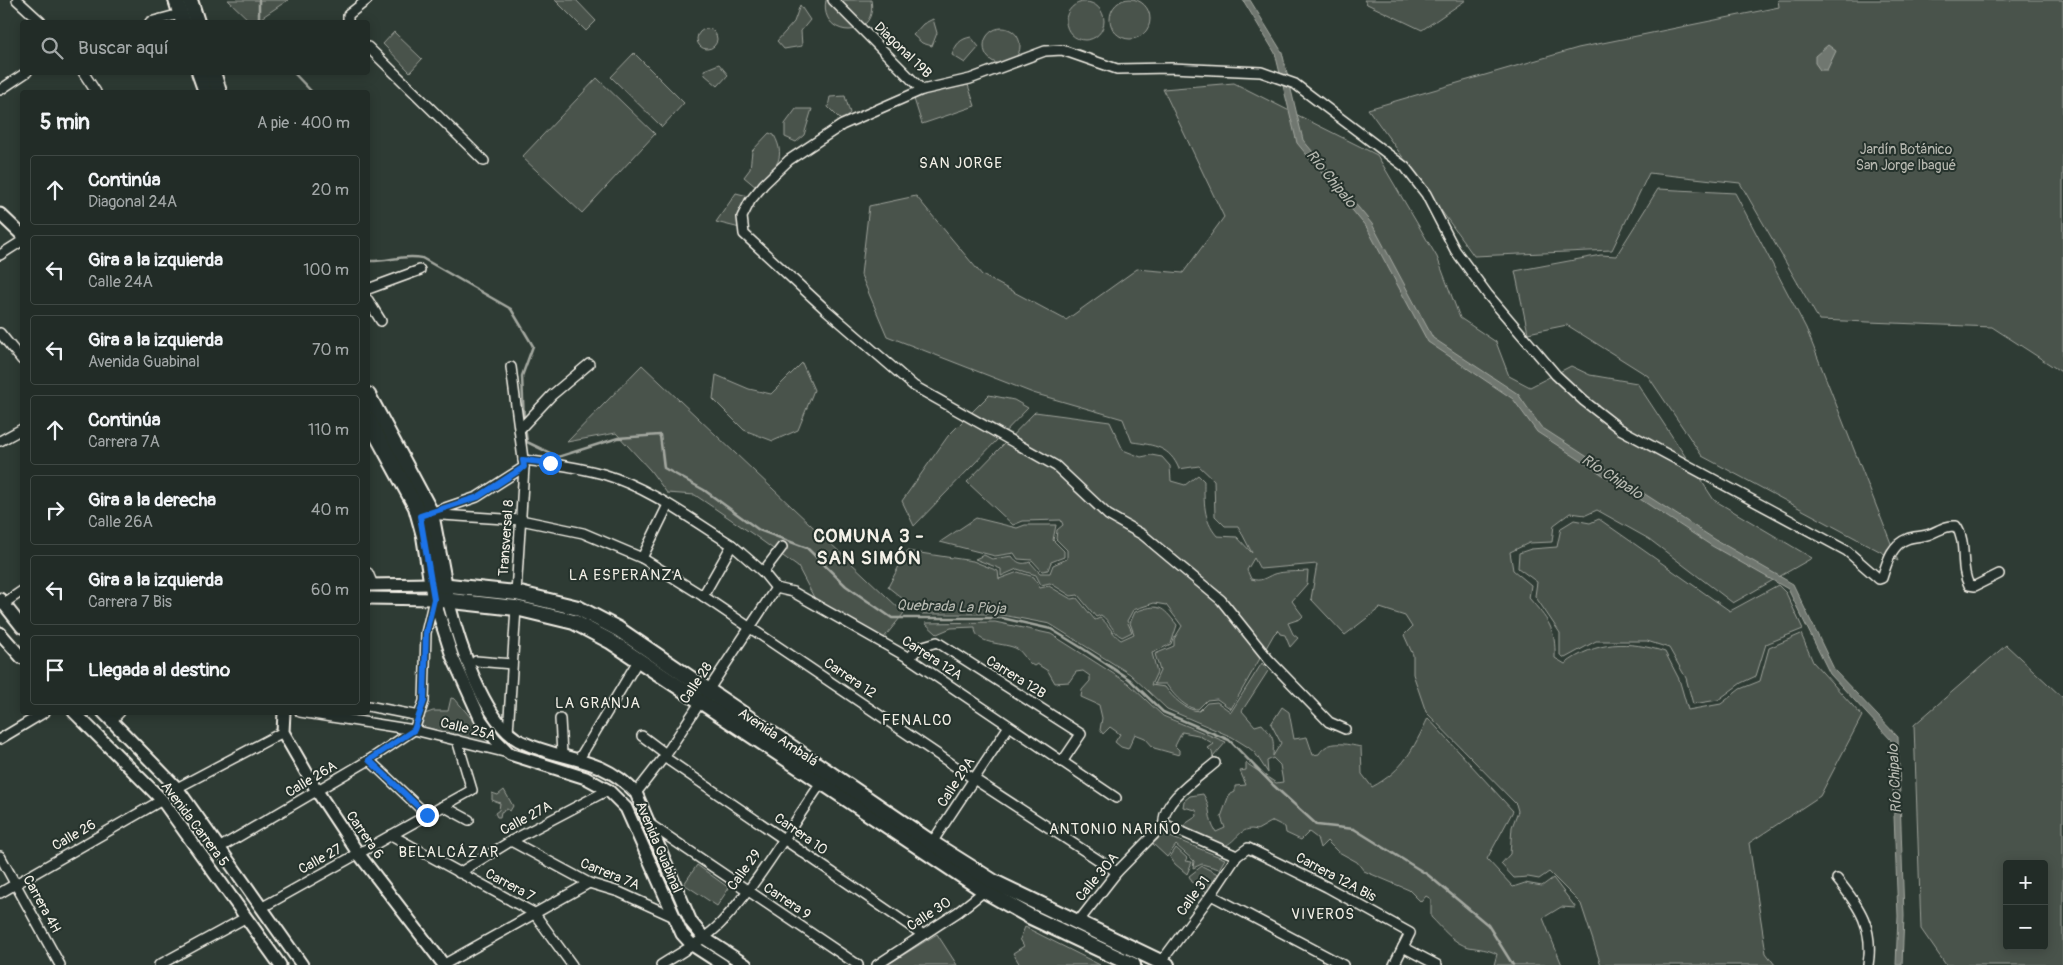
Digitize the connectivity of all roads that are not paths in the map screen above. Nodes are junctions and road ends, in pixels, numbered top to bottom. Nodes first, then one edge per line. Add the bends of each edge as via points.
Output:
1 (17, 0) edge
2 (176, 0) edge
3 (190, 0) edge
4 (367, 0) edge
5 (833, 0) edge
6 (182, 18) edge
7 (348, 19) edge
8 (39, 20) edge
9 (166, 20) edge
10 (196, 20) edge
11 (370, 49) edge
12 (22, 75) edge
13 (85, 75) edge
14 (201, 75) edge
15 (214, 75) edge
16 (0, 90) edge
17 (95, 90) edge
18 (205, 90) edge
19 (218, 90) edge
20 (922, 90) junction
21 (484, 161) dead end
22 (0, 214) edge
23 (20, 233) edge
24 (20, 242) edge
25 (0, 255) edge
26 (420, 270) dead end
27 (370, 288) edge
28 (370, 303) edge
29 (381, 321) dead end
30 (0, 333) edge
31 (20, 358) edge
32 (589, 364) dead end
33 (511, 366) dead end
34 (370, 399) edge
35 (370, 422) edge
36 (520, 429) junction
37 (20, 430) edge
38 (0, 441) edge
39 (524, 464) junction
40 (668, 505) junction
41 (425, 514) junction
42 (521, 520) junction
43 (782, 546) dead end
44 (730, 550) junction
45 (642, 558) junction
46 (763, 572) junction
47 (1999, 574) dead end
48 (438, 584) junction
49 (370, 585) edge
50 (776, 588) junction
51 (20, 592) edge
52 (516, 593) junction
53 (704, 596) junction
54 (370, 598) edge
55 (441, 599) junction
56 (2, 601) edge
57 (516, 608) junction
58 (20, 624) edge
59 (751, 628) junction
60 (0, 634) edge
61 (20, 656) edge
62 (909, 658) junction
63 (638, 659) junction
64 (476, 661) dead end
65 (512, 664) junction
66 (708, 690) junction
67 (700, 702) junction
68 (370, 706) edge
69 (40, 715) edge
70 (77, 715) edge
71 (284, 715) edge
72 (319, 715) edge
73 (419, 716) junction
74 (107, 717) edge
75 (560, 719) dead end
76 (1009, 726) junction
77 (1345, 729) dead end
78 (414, 730) junction
79 (283, 732) junction
80 (508, 733) junction
81 (642, 736) dead end
82 (0, 739) edge
83 (457, 740) junction
84 (510, 754) junction
85 (562, 754) junction
86 (665, 756) junction
87 (579, 759) junction
88 (369, 760) junction
89 (1062, 762) junction
90 (1215, 763) dead end
91 (830, 771) junction
92 (974, 779) junction
93 (821, 783) junction
94 (177, 788) junction
95 (608, 790) junction
96 (317, 792) junction
97 (636, 792) junction
98 (1116, 798) dead end
99 (162, 800) junction
100 (443, 806) junction
101 (427, 815) junction
102 (469, 820) dead end
103 (1164, 824) junction
104 (651, 825) junction
105 (391, 835) junction
106 (784, 838) junction
107 (511, 842) junction
108 (219, 848) junction
109 (929, 848) junction
110 (1248, 848) joint
111 (358, 853) junction
112 (0, 856) edge
113 (1237, 856) junction
114 (1117, 872) junction
115 (459, 873) junction
116 (1837, 879) dead end
117 (589, 883) junction
118 (16, 885) junction
119 (989, 886) junction
120 (747, 890) junction
121 (0, 893) edge
122 (1211, 895) junction
123 (261, 908) junction
124 (534, 913) junction
125 (672, 916) junction
126 (245, 918) junction
127 (1078, 922) junction
128 (922, 934) junction
129 (704, 938) junction
130 (692, 945) junction
131 (1404, 947) junction
132 (1164, 963) edge
133 (60, 965) edge
134 (159, 965) edge
135 (280, 965) edge
136 (302, 965) edge
137 (444, 965) edge
138 (572, 965) edge
139 (661, 965) edge
140 (723, 965) edge
141 (746, 965) edge
142 (858, 965) edge
143 (877, 965) edge
144 (1133, 965) edge
145 (1343, 965) edge
146 (1394, 965) edge
147 (1436, 965) edge
148 (1868, 965) edge

1 - 8 street
2 - 6 main road
3 - 10 main road
4 - 7 street
5 - 20 street, Diagonal 19B
6 - 9 street
11 - 21 street
12 - 16 street
13 - 17 street
14 - 18 main road
15 - 19 main road
20 - 47 street, Diagonal 19B via 965,80 1046,51 1062,50 1117,69 1261,72 1295,84 1405,167 1426,194 1455,250 1488,295 1556,375 1620,429 1847,551 1876,578 1882,578 1891,552 1897,545 1908,538 1948,526 1956,526 1962,534 1962,554 1970,585 1975,586
20 - 77 street via 842,125 789,160 750,201 742,217 744,234 914,386 1056,466 1108,516 1143,535 1221,600 1269,660 1329,722
22 - 23 main road
24 - 25 street
26 - 27 street
28 - 29 street
30 - 31 street
32 - 36 street via 552,395
33 - 36 street, Transversal 8
34 - 41 main road, Avenida Guabinal
35 - 41 main road, Avenida Guabinal
36 - 39 street, Transversal 8
37 - 38 street
39 - 40 street via 604,475
39 - 41 street via 478,497
39 - 42 street, Transversal 8
40 - 44 street
40 - 45 street
41 - 42 street, Carrera 12
41 - 48 main road, Avenida Guabinal
42 - 45 street, Carrera 12 via 583,533
42 - 52 street, Transversal 8
43 - 46 street
44 - 46 street
44 - 53 street
45 - 53 street, Carrera 12
46 - 50 street
48 - 49 main road, Avenida Ambalá
48 - 52 main road, Avenida Ambalá
48 - 55 main road, Avenida Guabinal
50 - 59 street, Calle 28
50 - 62 street, Carrera 12A via 793,592
51 - 56 street
52 - 66 main road, Avenida Ambalá via 578,608 618,629
53 - 59 street, Carrera 12
54 - 55 main road, Avenida Ambalá
55 - 57 main road, Avenida Ambalá
55 - 73 street via 426,633 424,701
55 - 80 main road, Avenida Guabinal via 475,681 494,716
55 - 84 main road, Avenida Guabinal via 456,665 481,720
56 - 58 main road
57 - 63 main road, Avenida Ambalá via 574,622
57 - 65 street
59 - 66 street, Calle 28
59 - 92 street, Carrera 12
60 - 61 main road
62 - 76 street, Carrera 12A
62 - 89 street, Carrera 12B via 920,647 937,642 1081,734
63 - 67 main road, Avenida Ambalá
63 - 87 street
64 - 65 street
65 - 80 street
66 - 67 street, Calle 28
66 - 91 main road, Avenida Ambalá
67 - 86 street, Calle 28
67 - 93 main road, Avenida Ambalá
68 - 73 street
69 - 82 street
70 - 99 main road, Avenida Carrera 5
71 - 79 main road
72 - 78 street, Calle 25A
73 - 78 street
74 - 94 main road, Avenida Carrera 5
75 - 85 street
76 - 89 street, Carrera 12A
76 - 92 street, Calle 29A
78 - 83 street, Calle 25A
78 - 88 street, Calle 26A
79 - 94 street
79 - 96 main road, Carrera 6
80 - 85 main road, Avenida Guabinal via 522,742
81 - 86 street, Carrera 10
83 - 84 street, Calle 25A
83 - 100 street, Calle 27 via 472,790
84 - 95 main road, Avenida Guabinal via 586,778
85 - 87 main road, Avenida Guabinal
86 - 97 street, Calle 28
86 - 106 street, Carrera 10
87 - 97 main road, Avenida Guabinal via 609,771
88 - 96 street, Calle 26A
88 - 101 street
89 - 98 street, Carrera 12A
90 - 103 street, Calle 30A via 1171,802 1163,816
91 - 93 street, Calle 29
91 - 109 main road, Avenida Ambalá
92 - 109 street, Calle 29A
92 - 114 street, Carrera 12
93 - 106 street, Calle 29
93 - 109 main road, Avenida Ambalá
94 - 108 main road, Avenida Carrera 5
95 - 107 street, Calle 27A
95 - 125 main road, Avenida Guabinal via 626,808
96 - 108 street, Calle 26A
96 - 111 main road, Carrera 6
97 - 104 main road, Avenida Guabinal
99 - 118 street, Calle 26
99 - 126 main road, Avenida Carrera 5
100 - 101 street, Calle 27
100 - 102 street
101 - 105 street, Calle 27
103 - 113 street
103 - 114 street, Calle 30A
104 - 120 street, Carrera 9
104 - 129 main road, Avenida Guabinal via 691,922
105 - 111 street, Calle 27
105 - 115 street, Carrera 7
106 - 120 street, Calle 29
106 - 128 street, Carrera 10
107 - 115 street, Calle 27A
107 - 117 street, Carrera 7A
108 - 123 main road, Avenida Carrera 5
109 - 119 main road, Avenida Ambalá
110 - 113 street, Calle 31
110 - 131 street, Carrera 12A Bis via 1410,933
111 - 123 street, Calle 27
111 - 137 main road, Carrera 6
112 - 118 street, Carrera 4H
113 - 122 street, Calle 31
114 - 127 street, Calle 30A
115 - 124 street, Carrera 7
116 - 148 street via 1858,905 1868,928
117 - 124 street
117 - 125 street, Carrera 7A via 619,892
118 - 121 street, Calle 26
118 - 133 street, Carrera 4H
119 - 127 main road, Avenida Ambalá
119 - 128 street, Calle 30 via 958,912
119 - 144 main road, Avenida Ambalá via 1029,916
120 - 129 street, Calle 29 via 720,924
120 - 142 street, Carrera 9
122 - 132 street, Calle 31
122 - 145 street
123 - 136 main road, Avenida Carrera 5
124 - 137 street
124 - 138 street, Carrera 7
125 - 130 main road, Avenida Guabinal
126 - 134 street
126 - 135 main road, Avenida Carrera 5
127 - 132 main road, Avenida Ambalá
128 - 143 street, Calle 30
129 - 130 street, Calle 29
129 - 141 main road, Avenida Guabinal
130 - 139 street, Calle 29
130 - 140 main road, Avenida Guabinal
131 - 146 street
131 - 147 street

